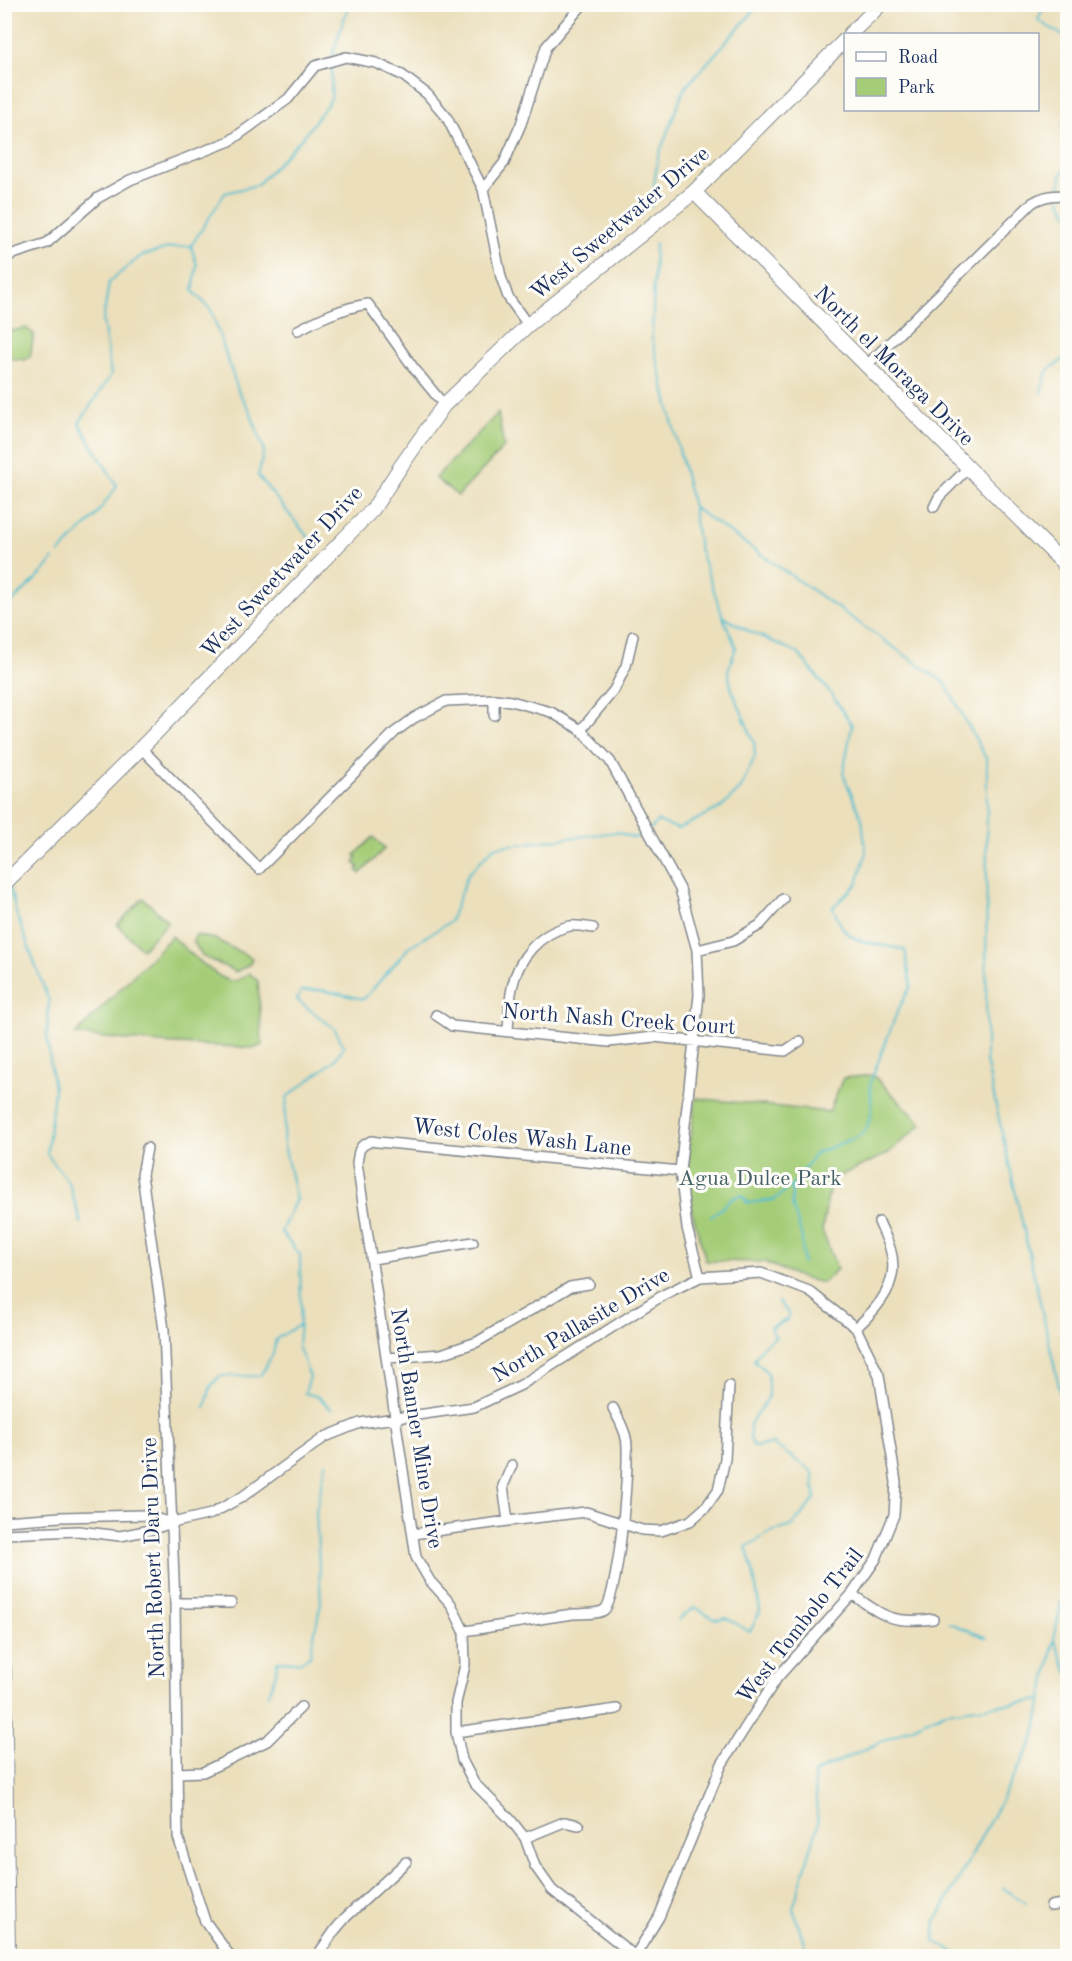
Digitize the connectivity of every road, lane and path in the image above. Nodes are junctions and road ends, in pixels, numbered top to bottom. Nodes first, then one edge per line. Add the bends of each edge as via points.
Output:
1 (584, 4) edge
2 (881, 4) edge
3 (851, 33) edge
4 (844, 41) edge
5 (483, 189) junction
6 (694, 192) junction
7 (1068, 196) edge
8 (4, 257) edge
9 (528, 325) junction
10 (298, 330) dead end
11 (866, 366) junction
12 (444, 405) junction
13 (968, 468) junction
14 (934, 507) dead end
15 (1068, 568) edge
16 (633, 636) dead end
17 (494, 699) junction
18 (494, 715) dead end
19 (581, 730) junction
20 (141, 748) junction
21 (4, 884) edge
22 (783, 899) dead end
23 (593, 928) dead end
24 (697, 950) junction
25 (436, 1015) dead end
26 (508, 1031) junction
27 (693, 1041) junction
28 (800, 1041) dead end
29 (359, 1144) joint
30 (147, 1148) dead end
31 (680, 1171) junction
32 (879, 1222) dead end
33 (473, 1242) dead end
34 (373, 1259) junction
35 (700, 1277) junction
36 (589, 1284) dead end
37 (856, 1328) junction
38 (387, 1358) junction
39 (729, 1386) dead end
40 (613, 1408) dead end
41 (394, 1418) junction
42 (512, 1465) dead end
43 (4, 1521) edge
44 (508, 1521) junction
45 (172, 1523) junction
46 (624, 1523) junction
47 (4, 1534) edge
48 (414, 1534) junction
49 (852, 1594) junction
50 (175, 1603) junction
51 (231, 1603) dead end
52 (933, 1619) dead end
53 (464, 1631) junction
54 (4, 1669) edge
55 (301, 1707) dead end
56 (617, 1708) dead end
57 (456, 1732) junction
58 (177, 1773) junction
59 (579, 1825) dead end
60 (525, 1838) junction
61 (406, 1862) dead end
62 (1068, 1903) edge
63 (1052, 1906) dead end
64 (8, 1956) edge
65 (230, 1956) edge
66 (317, 1956) edge
67 (635, 1956) edge

1 - 5 street via 546,47 504,163
2 - 3 street
4 - 6 street, West Sweetwater Drive
5 - 8 street via 446,116 427,94 402,75 376,63 346,57 315,66 288,99 230,141 130,180 98,198 47,243
5 - 9 street via 501,277 508,297
6 - 9 street, West Sweetwater Drive
6 - 11 street, North el Moraga Drive
7 - 11 street, North el Moraga Drive via 1052,195 1032,203
9 - 12 street, West Sweetwater Drive
10 - 12 street via 329,314 368,304
11 - 13 street, North el Moraga Drive
12 - 20 street, West Sweetwater Drive via 373,508
13 - 14 street
13 - 15 street, North el Moraga Drive
16 - 19 street via 626,666 614,690
17 - 18 street
17 - 19 street via 551,712
17 - 20 street via 446,701 404,725 260,869
19 - 24 street via 610,761 680,889
20 - 21 street, West Sweetwater Drive
22 - 24 street via 760,925 733,941
23 - 26 street via 572,926 552,933 526,954 511,991
24 - 27 street via 699,995
25 - 26 street, North Nash Creek Court via 452,1026
26 - 27 street, North Nash Creek Court via 609,1042 654,1037
27 - 28 street, North Nash Creek Court via 785,1050
27 - 31 street
29 - 31 street, West Coles Wash Lane via 378,1142
29 - 34 street, North Banner Mine Drive via 357,1163
30 - 45 street, North Robert Daru Drive via 142,1175 164,1330
31 - 35 street via 687,1228
32 - 37 street via 891,1250 889,1289 875,1311
33 - 34 street
34 - 38 street, North Banner Mine Drive
35 - 37 street, West Tombolo Trail via 761,1273 809,1291
35 - 41 street, North Pallasite Drive via 665,1294 512,1390 474,1407
36 - 38 street via 570,1287 477,1342 441,1354
37 - 49 street, West Tombolo Trail via 879,1375 896,1482 894,1515 876,1559
38 - 41 street, North Banner Mine Drive
39 - 46 street via 725,1459 718,1490 706,1507 690,1521 661,1531 642,1530
40 - 46 street via 626,1437
41 - 45 street, North Pallasite Drive via 360,1423 325,1437 242,1497 211,1514
41 - 48 street, North Banner Mine Drive
42 - 44 street via 503,1486
43 - 45 street via 144,1515
44 - 46 street via 586,1512
44 - 48 street
45 - 47 street, North Pallasite Drive via 120,1536 78,1531
45 - 50 street, North Robert Daru Drive
46 - 53 street via 611,1593 601,1612
48 - 53 street, North Banner Mine Drive via 416,1557 430,1581 451,1604
49 - 52 street via 882,1616 912,1622
49 - 67 street, West Tombolo Trail via 777,1678 722,1764 659,1917
50 - 51 street
50 - 58 street, North Robert Daru Drive
53 - 57 street, North Banner Mine Drive via 465,1665 456,1703
54 - 64 street
55 - 58 street via 267,1740 203,1772
56 - 57 street
57 - 60 street, North Banner Mine Drive via 462,1760 474,1783
58 - 65 street, North Robert Daru Drive via 178,1837 205,1921
59 - 60 street via 564,1822
60 - 67 street, North Banner Mine Drive via 535,1866 552,1890
61 - 66 street via 346,1917
62 - 63 street

